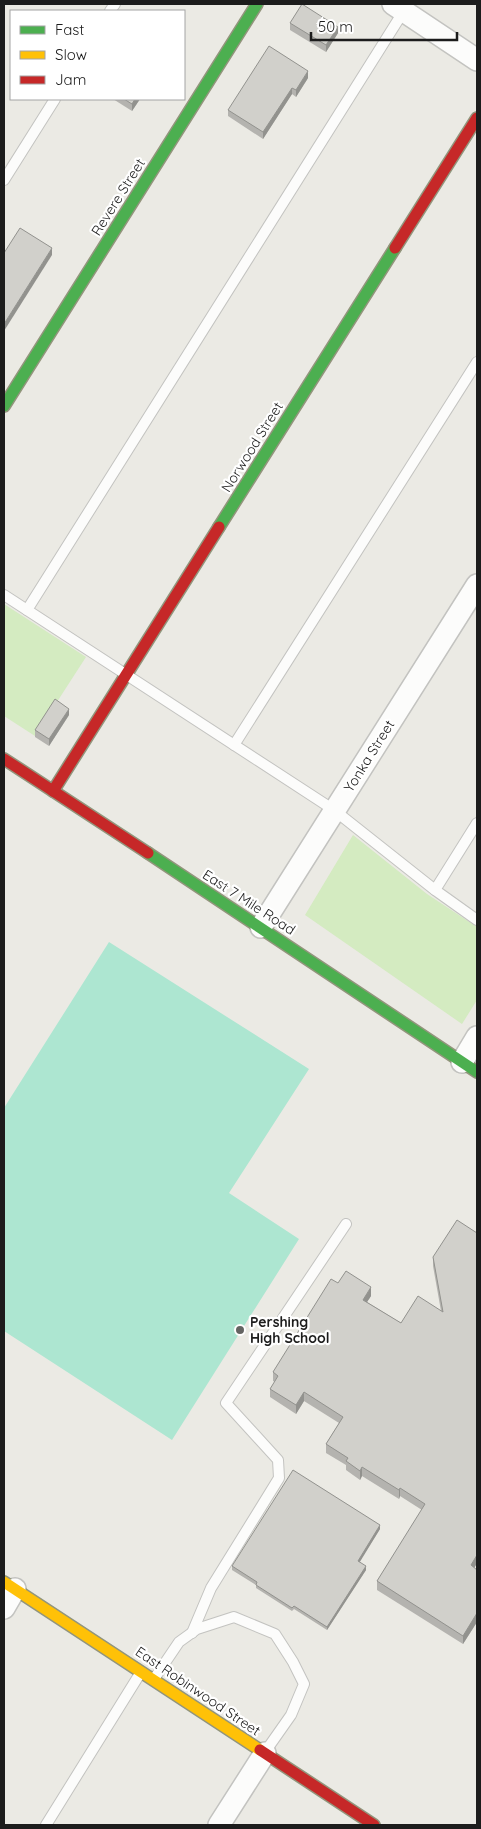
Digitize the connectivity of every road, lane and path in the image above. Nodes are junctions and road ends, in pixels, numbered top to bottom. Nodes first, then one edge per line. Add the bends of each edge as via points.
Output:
1 (257, 4) edge
2 (402, 6) edge
3 (477, 60) edge
4 (54, 100) edge
5 (477, 118) edge
6 (4, 180) edge
7 (477, 362) edge
8 (4, 406) edge
9 (477, 585) edge
10 (4, 595) edge
11 (27, 610) junction
12 (126, 675) junction
13 (234, 745) junction
14 (4, 759) edge
15 (53, 791) junction
16 (334, 810) junction
17 (477, 823) edge
18 (435, 890) junction
19 (477, 920) edge
20 (261, 927) junction
21 (477, 1037) edge
22 (470, 1067) edge
23 (346, 1224) dead end
24 (10, 1586) edge
25 (4, 1608) edge
26 (192, 1633) junction
27 (142, 1671) junction
28 (154, 1679) junction
29 (265, 1753) junction
30 (46, 1825) edge
31 (219, 1825) edge
32 (374, 1825) edge

1 - 8 street, Revere Street
2 - 3 street
2 - 11 lane
4 - 6 lane
5 - 12 street, Norwood Street
7 - 13 lane
9 - 16 street, Yonka Street
10 - 11 lane
11 - 12 lane
12 - 13 lane
12 - 15 street, Norwood Street
13 - 16 lane
14 - 15 street, East 7 Mile Road
15 - 20 street, East 7 Mile Road
16 - 18 lane
16 - 20 street, Yonka Street
17 - 18 lane
18 - 19 lane
20 - 22 street, East 7 Mile Road
21 - 22 street
23 - 26 lane via 226,1403 278,1460 279,1478 211,1588
24 - 25 street
24 - 27 street, East Robinwood Street
26 - 28 lane via 179,1642
26 - 29 lane via 234,1617 275,1634 293,1662 304,1684 291,1715
27 - 28 street, East Robinwood Street
27 - 30 lane
28 - 29 street, East Robinwood Street
29 - 31 street
29 - 32 street, East Robinwood Street

